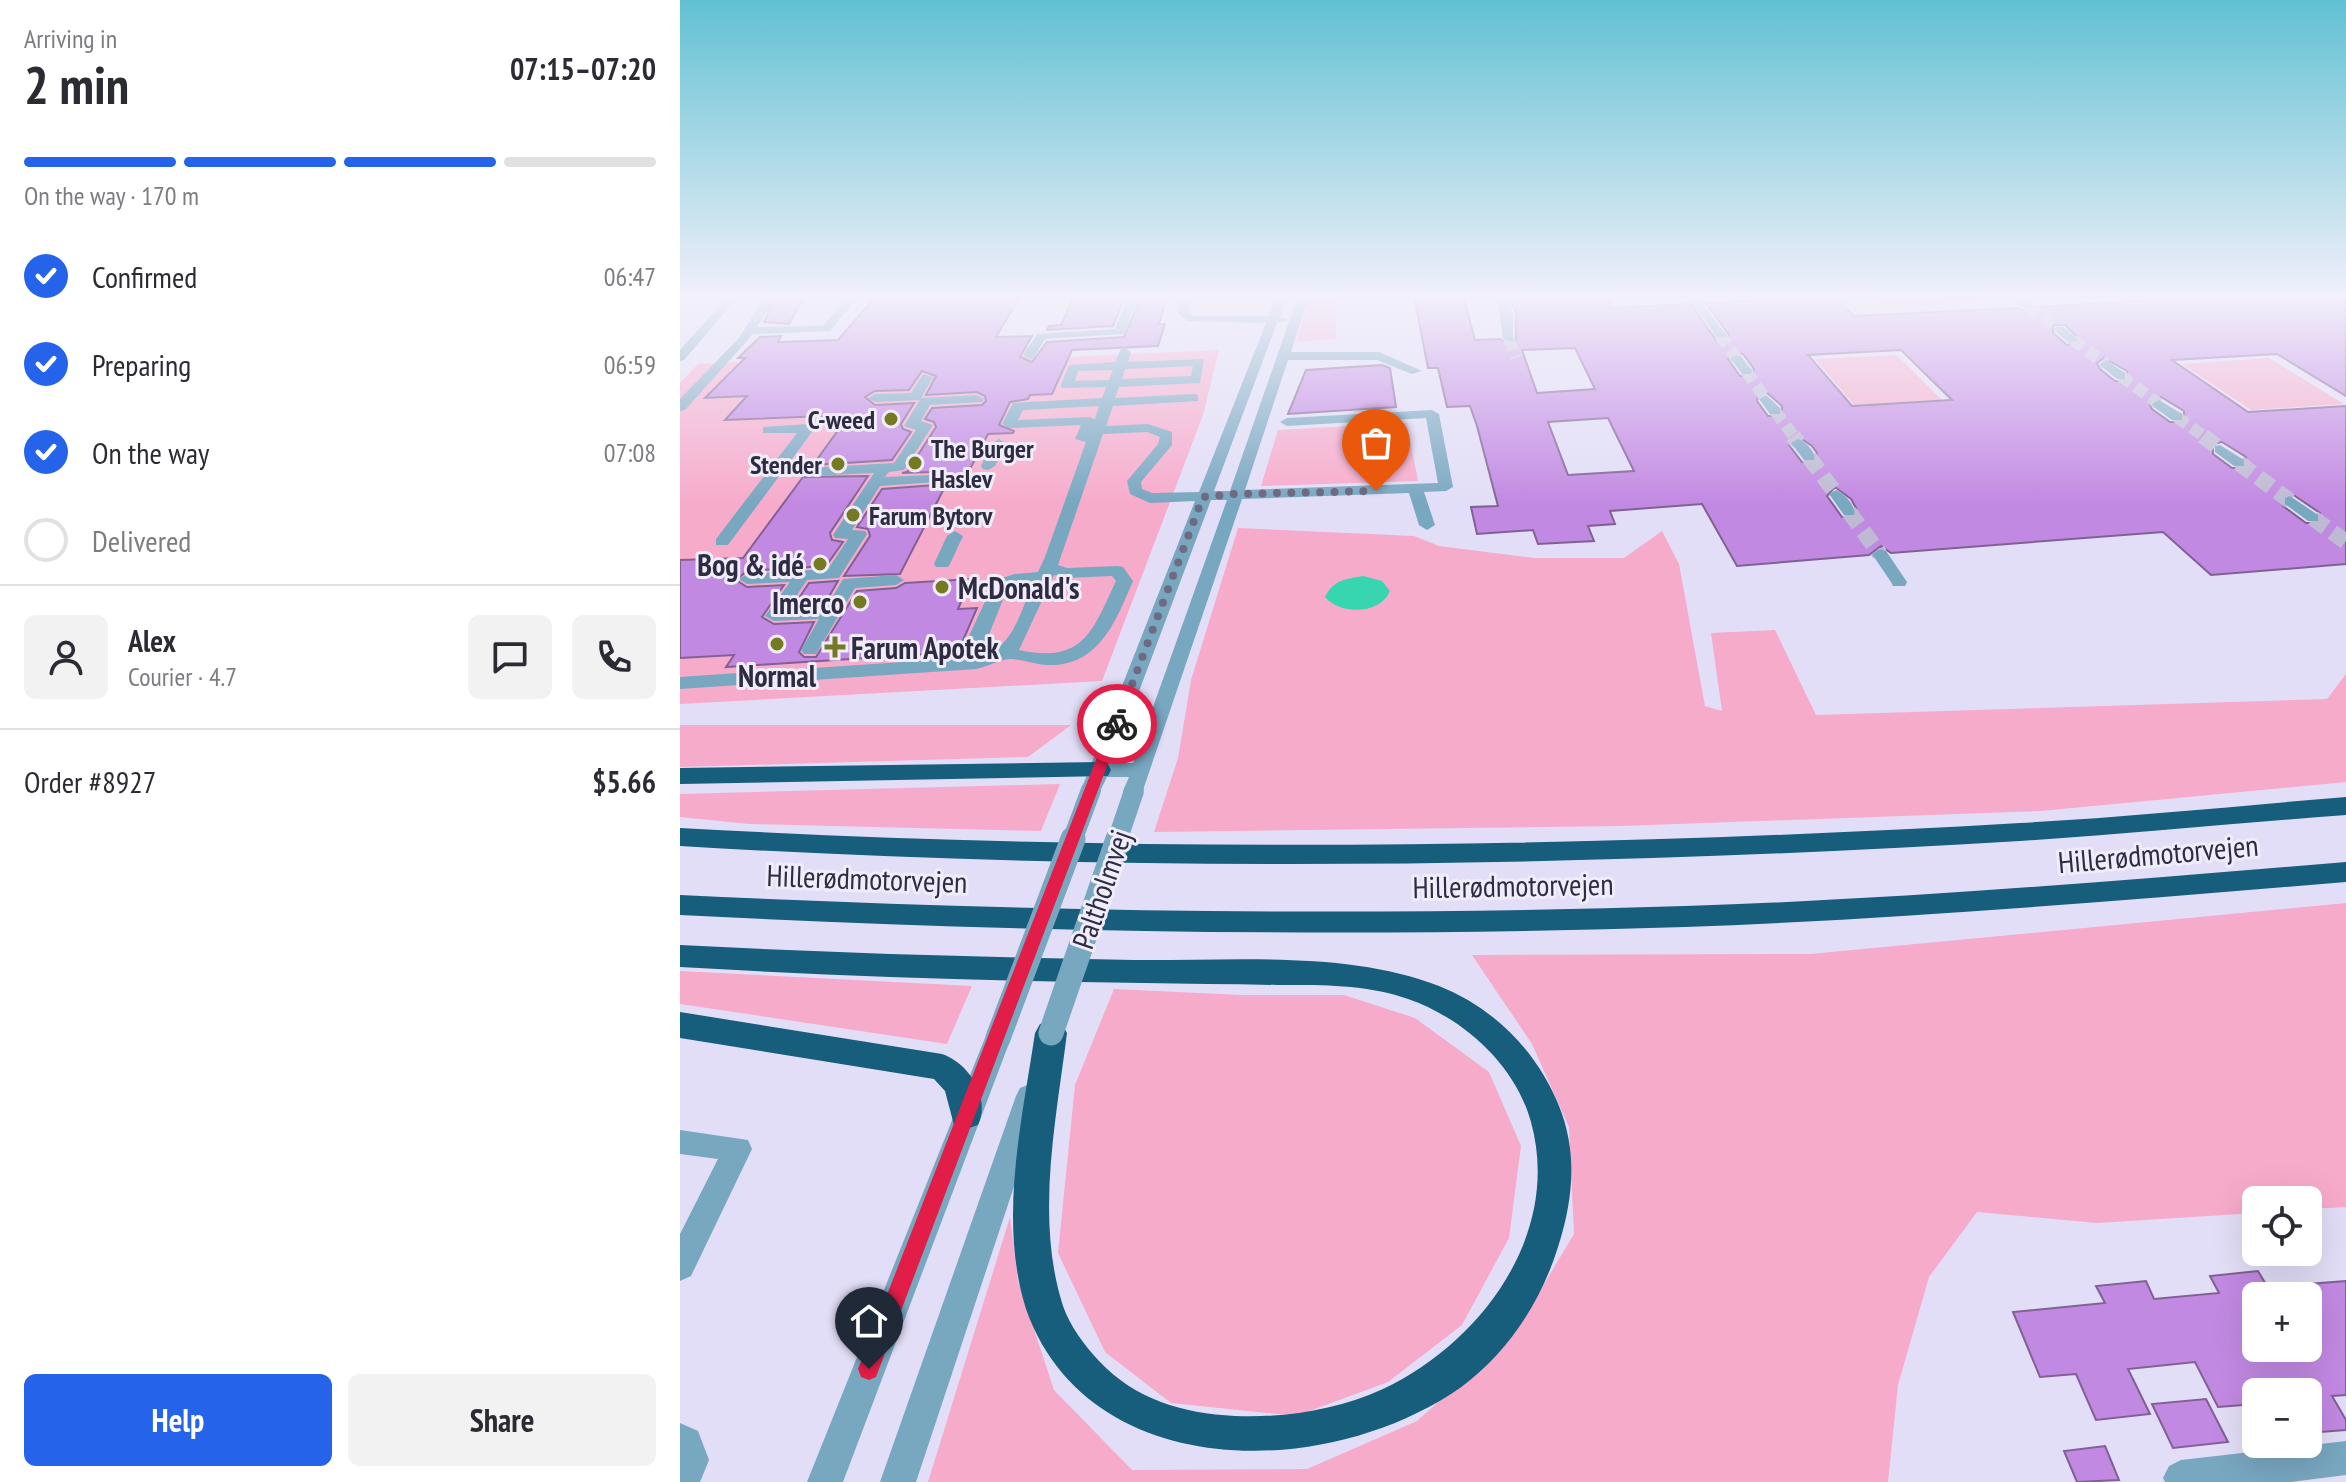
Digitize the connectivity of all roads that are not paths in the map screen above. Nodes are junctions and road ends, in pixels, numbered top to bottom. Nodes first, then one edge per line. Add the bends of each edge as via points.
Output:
1 (719, 365) edge
2 (1089, 365) edge
3 (1121, 365) edge
4 (1199, 365) edge
5 (1254, 365) edge
6 (1280, 365) edge
7 (1402, 365) edge
8 (1742, 365) tunnel mouth
9 (2107, 365) tunnel mouth
10 (1416, 371) dead end
11 (1746, 371) tunnel mouth
12 (2121, 376) tunnel mouth
13 (927, 377) dead end
14 (1114, 383) junction
15 (925, 395) junction
16 (875, 398) dead end
17 (1193, 398) dead end
18 (977, 399) dead end
19 (1766, 399) tunnel mouth
20 (1108, 402) junction
21 (2159, 404) tunnel mouth
22 (680, 407) edge
23 (1775, 411) tunnel mouth
24 (2177, 417) tunnel mouth
25 (1287, 422) dead end
26 (768, 430) dead end
27 (1098, 430) junction
28 (1082, 439) dead end
29 (999, 443) dead end
30 (1798, 443) tunnel mouth
31 (2220, 449) tunnel mouth
32 (1809, 457) tunnel mouth
33 (2239, 463) tunnel mouth
34 (988, 466) dead end
35 (807, 472) dead end
36 (887, 475) junction
37 (931, 479) dead end
38 (1415, 488) junction
39 (1235, 494) junction
40 (1836, 494) tunnel mouth
41 (1203, 497) junction
42 (2290, 501) tunnel mouth
43 (1849, 512) tunnel mouth
44 (2313, 518) tunnel mouth
45 (1427, 525) dead end
46 (955, 536) dead end
47 (722, 542) dead end
48 (1880, 554) tunnel mouth
49 (942, 564) dead end
50 (1046, 572) junction
51 (747, 579) dead end
52 (836, 580) junction
53 (896, 580) dead end
54 (798, 581) junction
55 (1899, 582) dead end
56 (832, 613) junction
57 (810, 650) dead end
58 (1013, 655) junction
59 (976, 663) junction
60 (680, 683) edge
61 (680, 776) edge
62 (1095, 780) junction
63 (1138, 781) junction
64 (2346, 806) edge
65 (680, 837) edge
66 (2346, 872) edge
67 (680, 905) edge
68 (680, 956) edge
69 (680, 1025) edge
70 (1051, 1033) junction
71 (966, 1115) junction
72 (680, 1142) edge
73 (680, 1266) edge
74 (680, 1440) edge
75 (2346, 1458) edge
76 (2181, 1478) dead end
77 (682, 1482) edge
78 (825, 1482) edge
79 (898, 1482) edge

1 - 22 street
2 - 14 street via 1073,368 1067,385
3 - 14 street
4 - 14 street via 1196,380
5 - 41 street, Paltholmvej
6 - 39 street, Paltholmvej
7 - 10 street
8 - 11 street
9 - 12 street
13 - 15 street
14 - 20 street
15 - 16 street
15 - 18 street
15 - 36 street via 917,429
17 - 20 street
19 - 23 street
20 - 27 street
20 - 28 street via 1018,406 1009,424 1089,421
21 - 24 street
25 - 38 street via 1432,414 1446,487
26 - 47 street via 808,428
27 - 41 street via 1148,428 1165,433 1165,445 1134,481 1135,491 1150,498
27 - 50 street
29 - 34 street
30 - 32 street
31 - 33 street
35 - 36 street
36 - 37 street
36 - 52 street via 841,535 859,534
38 - 39 street
38 - 45 street
39 - 41 street
39 - 63 street, Paltholmvej
40 - 43 street
41 - 62 street, Paltholmvej
42 - 44 street
46 - 49 street
48 - 55 street
50 - 58 street
50 - 58 street via 1117,571 1125,581 1098,638 1077,647
50 - 59 street via 1001,584 971,651
51 - 54 street
52 - 53 street
52 - 54 street
52 - 56 street
54 - 56 street via 774,616
56 - 57 street
58 - 59 street
59 - 60 street
61 - 62 highway
62 - 63 street
62 - 71 street, Paltholmvej, bridge
63 - 70 street, Paltholmvej, bridge
64 - 65 highway, Hillerødmotorvejen via 2021,832 1588,851 1170,854
66 - 67 highway, Hillerødmotorvejen via 1847,909 1595,919 1153,922
68 - 70 highway via 994,970 1319,973 1417,990 1487,1030 1524,1071 1540,1100 1555,1176 1547,1234 1531,1276 1496,1332 1455,1375 1373,1423 1303,1444 1257,1447 1202,1441 1157,1427 1118,1404 1082,1372 1063,1348 1044,1307 1035,1262 1033,1170
69 - 71 highway via 942,1067 964,1092
70 - 79 street, Paltholmvej
71 - 78 street, Paltholmvej
72 - 73 street via 738,1149
74 - 77 street via 692,1460
75 - 76 street

